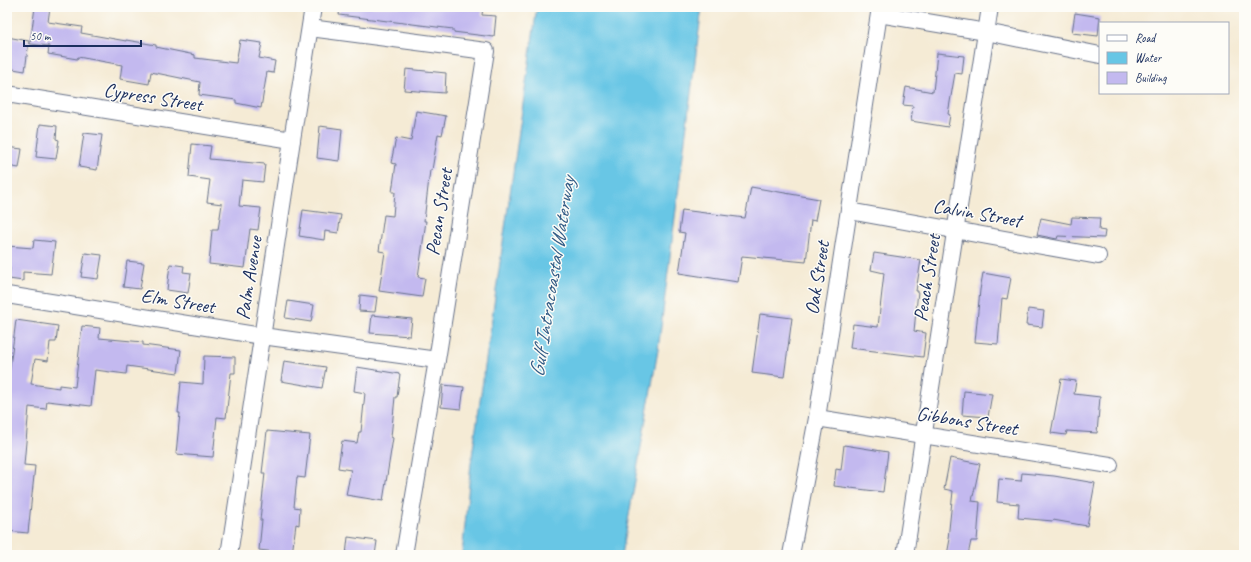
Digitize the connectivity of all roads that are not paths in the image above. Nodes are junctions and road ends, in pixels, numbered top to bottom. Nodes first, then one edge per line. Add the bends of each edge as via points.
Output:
1 (314, 7) edge
2 (990, 7) edge
3 (879, 11) edge
4 (310, 28) junction
5 (986, 32) junction
6 (1099, 55) edge
7 (7, 94) edge
8 (292, 140) junction
9 (849, 211) junction
10 (956, 230) junction
11 (1098, 256) dead end
12 (7, 295) edge
13 (262, 336) junction
14 (437, 360) junction
15 (817, 418) junction
16 (924, 436) junction
17 (1110, 465) dead end
18 (229, 555) edge
19 (404, 555) edge
20 (791, 555) edge
21 (905, 555) edge

1 - 4 street, Palm Avenue
2 - 5 street, Peach Street
3 - 5 street
3 - 9 street, Oak Street
4 - 8 street, Palm Avenue
4 - 14 street, Pecan Street via 486,51
5 - 6 street
5 - 10 street, Peach Street
7 - 8 street, Cypress Street
8 - 13 street, Palm Avenue
9 - 10 street, Calvin Street
9 - 15 street, Oak Street
10 - 11 street, Calvin Street
10 - 16 street, Peach Street
12 - 13 street, Elm Street
13 - 14 street, Elm Street
13 - 18 street, Palm Avenue
14 - 19 street, Pecan Street
15 - 16 street, Gibbons Street
15 - 20 street, Oak Street
16 - 17 street, Gibbons Street
16 - 21 street, Peach Street

